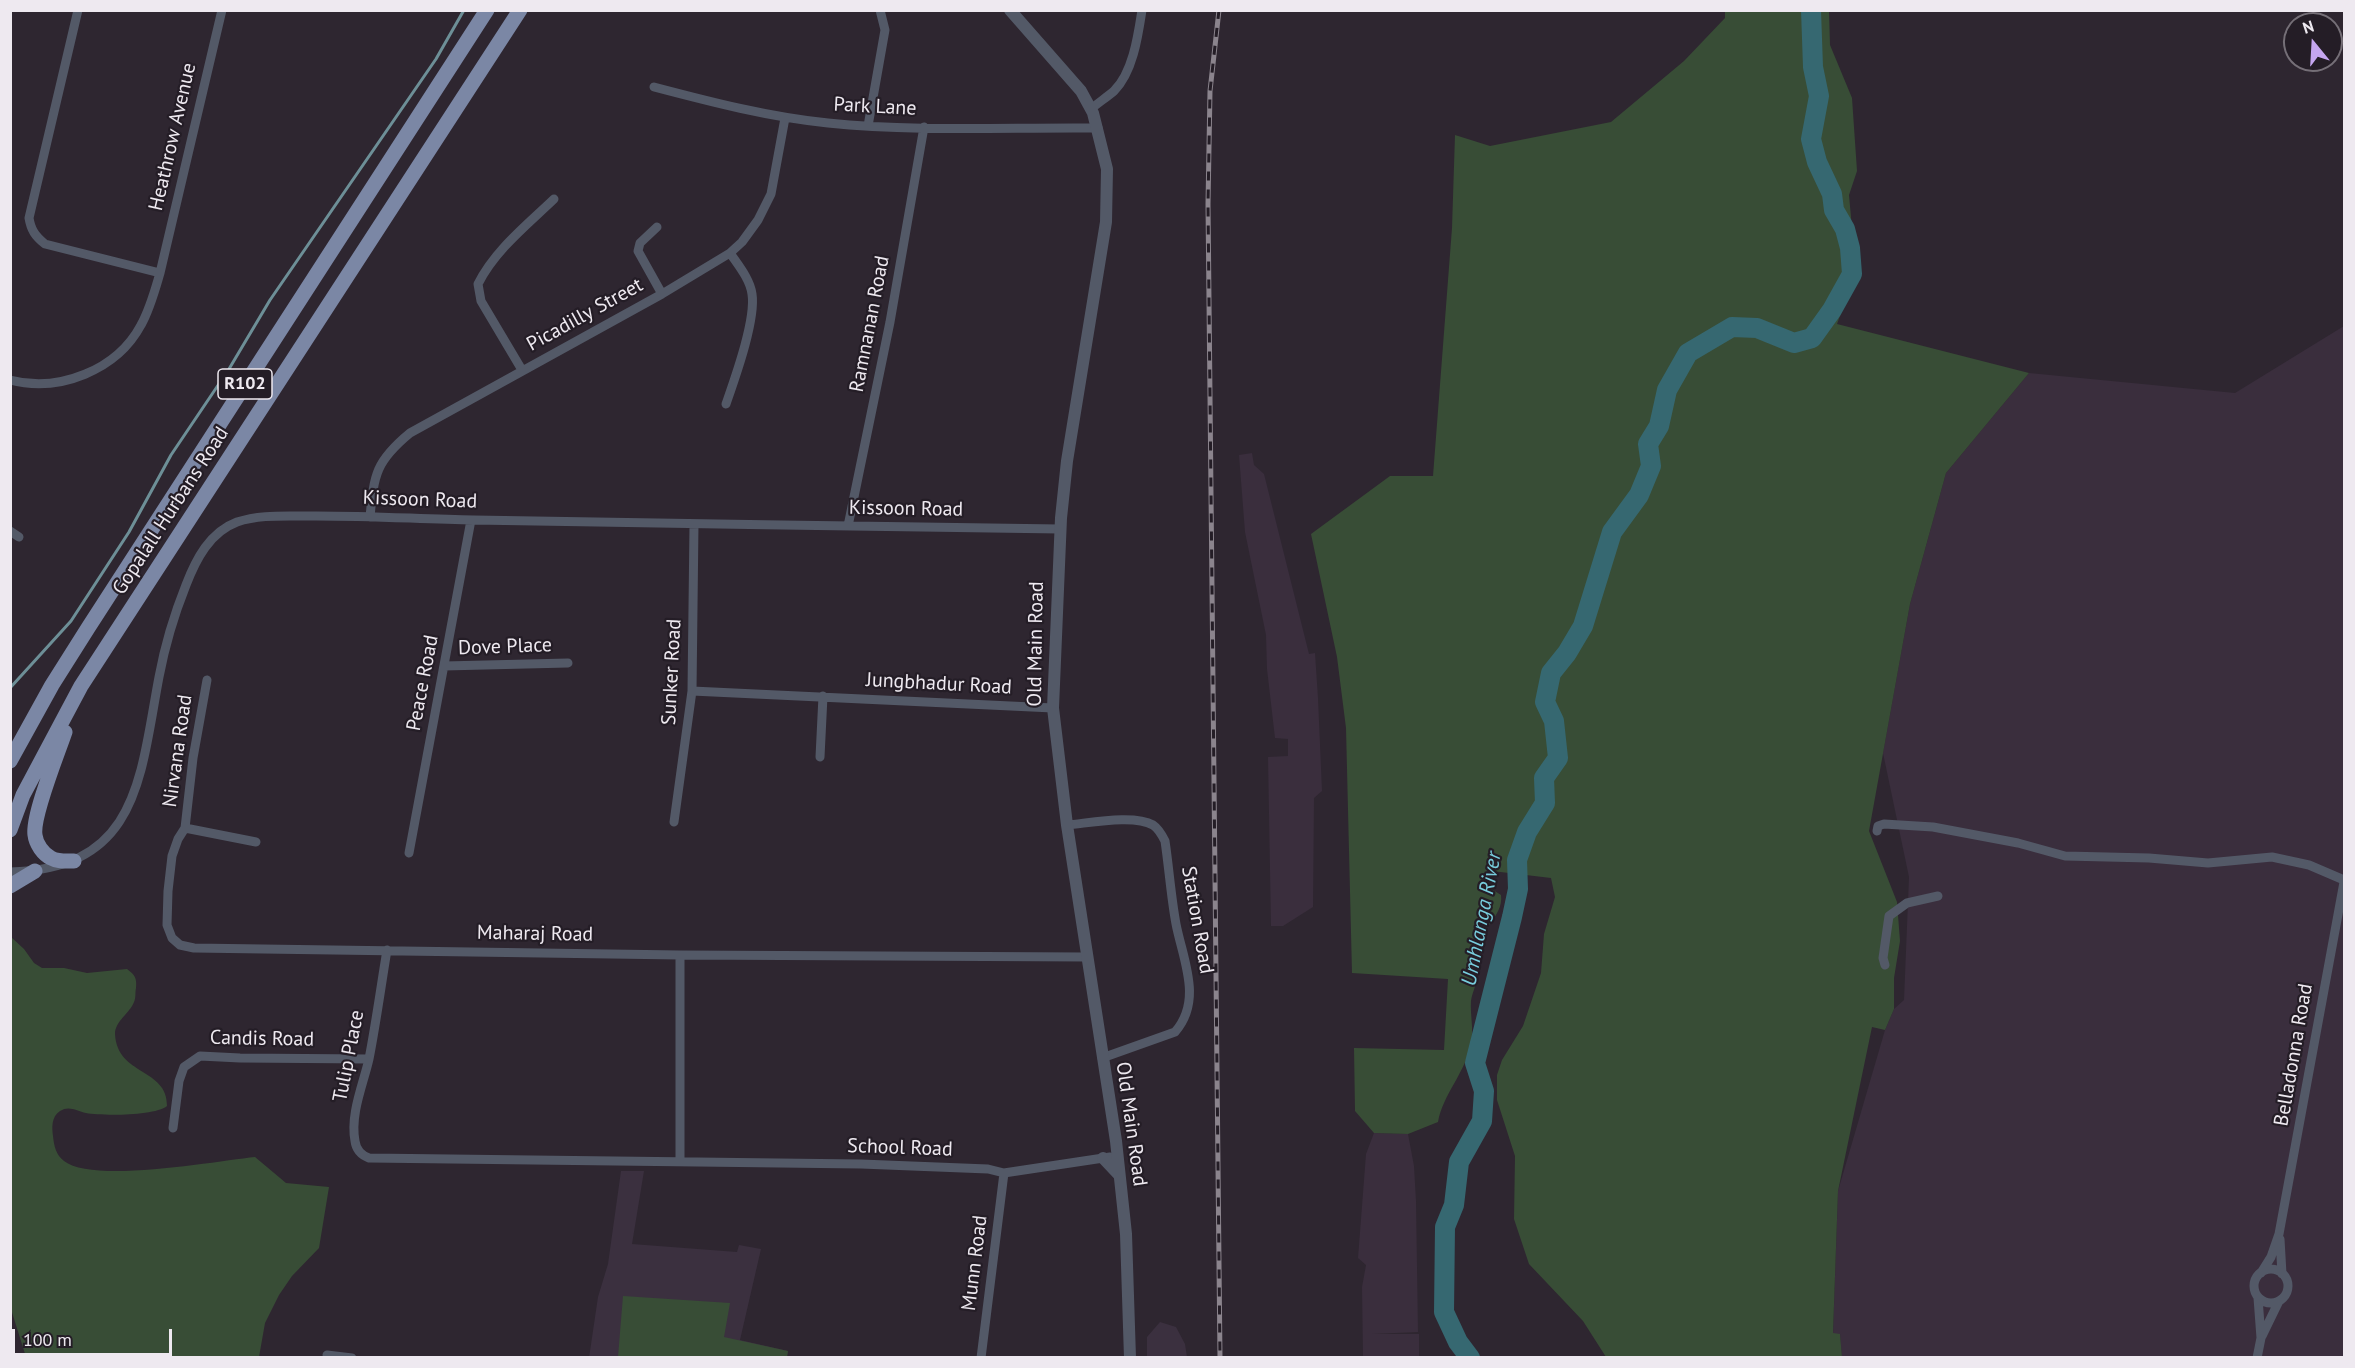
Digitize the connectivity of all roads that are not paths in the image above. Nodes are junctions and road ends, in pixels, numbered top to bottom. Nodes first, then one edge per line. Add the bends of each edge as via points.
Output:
1 (78, 10) edge
2 (222, 10) edge
3 (487, 10) edge
4 (520, 10) edge
5 (880, 10) edge
6 (1010, 10) edge
7 (1142, 10) edge
8 (654, 87) dead end
9 (1091, 109) junction
10 (785, 118) junction
11 (868, 126) junction
12 (924, 127) junction
13 (1098, 128) junction
14 (554, 199) dead end
15 (657, 227) dead end
16 (730, 253) junction
17 (160, 273) junction
18 (662, 294) junction
19 (522, 370) junction
20 (10, 381) edge
21 (726, 404) dead end
22 (370, 517) junction
23 (471, 520) junction
24 (694, 524) junction
25 (848, 526) junction
26 (1060, 529) junction
27 (568, 663) dead end
28 (444, 666) junction
29 (207, 680) dead end
30 (81, 686) junction
31 (692, 691) junction
32 (823, 696) junction
33 (1053, 708) junction
34 (820, 757) dead end
35 (10, 761) edge
36 (674, 822) dead end
37 (1067, 825) junction
38 (185, 828) junction
39 (10, 830) edge
40 (1877, 831) dead end
41 (256, 842) dead end
42 (409, 853) dead end
43 (74, 861) junction
44 (10, 872) edge
45 (35, 872) junction
46 (2344, 881) edge
47 (10, 886) edge
48 (1938, 896) dead end
49 (387, 950) junction
50 (680, 955) junction
51 (1087, 957) junction
52 (1885, 965) dead end
53 (1102, 1058) junction
54 (369, 1059) junction
55 (173, 1128) dead end
56 (1118, 1156) junction
57 (1103, 1158) junction
58 (375, 1159) joint
59 (680, 1161) junction
60 (1004, 1173) junction
61 (1120, 1176) junction
62 (2279, 1234) junction
63 (2261, 1273) junction
64 (2282, 1274) junction
65 (2258, 1298) junction
66 (2279, 1301) junction
67 (2260, 1338) junction
68 (327, 1355) dead end
69 (352, 1358) edge
70 (981, 1358) edge
71 (1130, 1358) edge
72 (2258, 1358) edge

1 - 17 street via 29,218 30,228 45,244
2 - 17 street, Heathrow Avenue
3 - 35 main road, Gopalall Hurbans Road / R102 via 88,628
4 - 30 main road, Gopalall Hurbans Road / R102
5 - 11 street via 885,30
6 - 9 street, Old Main Road via 1081,91
7 - 9 street via 1124,75 1115,90
8 - 10 street, Park Lane
9 - 13 street, Old Main Road
10 - 11 street, Park Lane
10 - 16 street, Picadilly Street via 771,194 758,220
11 - 12 street, Park Lane
12 - 13 street, Park Lane
12 - 25 street, Ramnanan Road via 890,322
13 - 26 street, Old Main Road via 1107,170 1106,222 1067,461
14 - 19 street via 499,253 478,284 482,301
15 - 18 street via 640,243 638,251
16 - 18 street, Picadilly Street
16 - 21 street via 753,295 742,356
17 - 20 street, Heathrow Avenue via 141,326 99,369 75,379 48,383
18 - 19 street, Picadilly Street
19 - 22 street, Picadilly Street via 410,433 393,448 380,463
22 - 23 street, Kissoon Road
22 - 43 street, Kissoon Road via 262,516 236,523 202,551 168,636 143,768 132,799 116,827 90,852
23 - 24 street, Kissoon Road
23 - 28 street, Peace Road
24 - 25 street, Kissoon Road
24 - 31 street, Sunker Road
25 - 26 street, Kissoon Road
26 - 33 street, Old Main Road
27 - 28 street, Dove Place
28 - 42 street, Peace Road
29 - 38 street, Nirvana Road
30 - 39 main road, Gopalall Hurbans Road / R102 via 23,795
30 - 43 main road via 34,832 50,858
31 - 32 street, Jungbhadur Road
31 - 36 street, Sunker Road
32 - 33 street, Jungbhadur Road
32 - 34 street
33 - 37 street, Old Main Road
37 - 51 street, Old Main Road
37 - 53 street, Station Road via 1137,820 1159,830 1165,841 1176,925 1188,968 1189,1002 1181,1025 1174,1032
38 - 41 street
38 - 49 street, Maharaj Road via 172,855 168,891 167,925 180,945 267,951
40 - 46 street via 1884,824 1933,827 2065,856 2208,863 2272,857 2309,865
43 - 45 street, Kissoon Road
44 - 45 street, Kissoon Road
45 - 47 main road
46 - 62 street, Belladonna Road
48 - 52 street via 1907,903 1889,916
49 - 50 street, Maharaj Road
49 - 54 street, Tulip Place
50 - 51 street, Maharaj Road
50 - 59 street
51 - 53 street, Old Main Road
53 - 56 street, Old Main Road
54 - 55 street, Candis Road via 200,1056 184,1067
54 - 58 street, Tulip Place via 354,1132 360,1153
56 - 57 street, School Road
56 - 61 street, Old Main Road
57 - 60 street, School Road
57 - 61 street
58 - 59 street, School Road
59 - 60 street, School Road via 861,1164
60 - 70 street, Munn Road
61 - 71 street, Old Main Road
62 - 63 street, Belladonna Road
62 - 64 street, Belladonna Road
63 - 64 street via 2272,1270
63 - 65 street, Belladonna Road via 2254,1282
64 - 66 street, Belladonna Road via 2287,1288
65 - 66 street via 2268,1303
65 - 67 street, Belladonna Road
66 - 67 street, Belladonna Road
67 - 72 street, Belladonna Road
68 - 69 street

